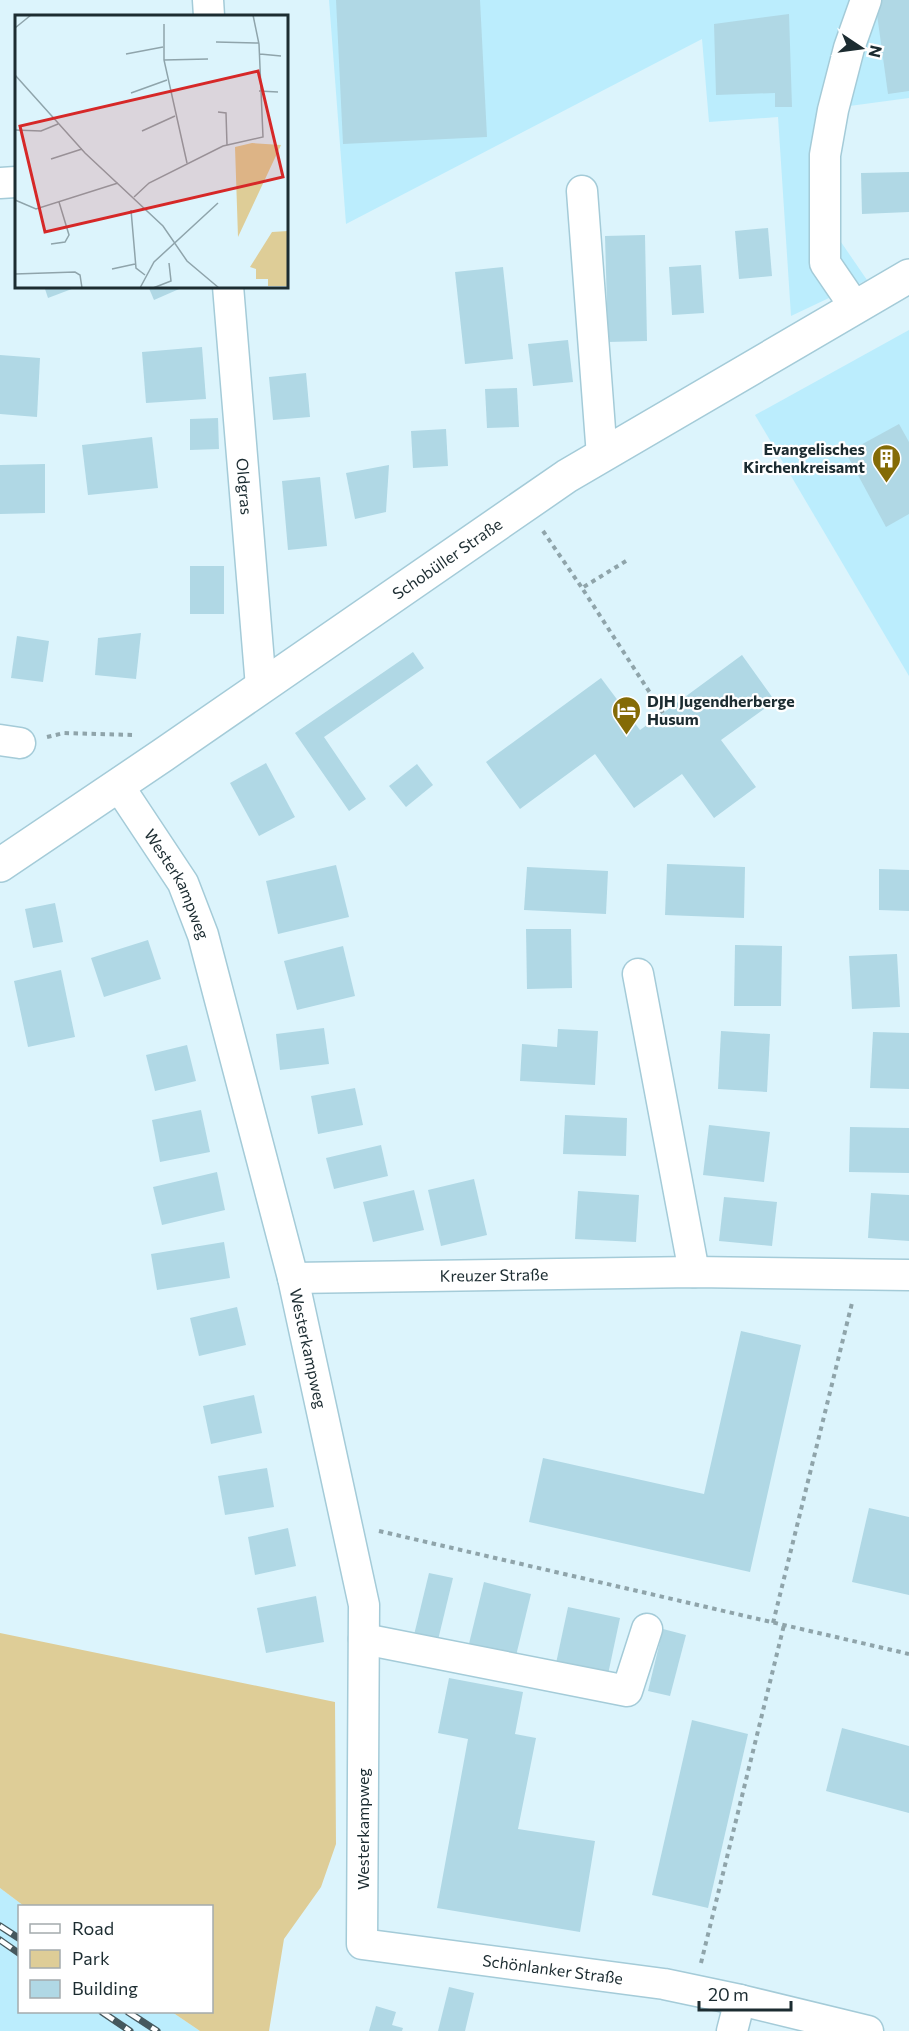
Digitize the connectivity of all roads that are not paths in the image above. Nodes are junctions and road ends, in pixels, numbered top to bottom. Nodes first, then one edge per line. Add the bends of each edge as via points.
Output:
1 (208, 0) edge
2 (866, 0) edge
3 (209, 15) edge
4 (15, 182) edge
5 (0, 183) edge
6 (582, 191) dead end
7 (909, 276) edge
8 (228, 288) edge
9 (855, 307) junction
10 (602, 456) junction
11 (261, 687) junction
12 (118, 785) junction
13 (0, 865) edge
14 (638, 974) dead end
15 (694, 1272) junction
16 (909, 1275) edge
17 (293, 1278) junction
18 (647, 1629) dead end
19 (364, 1639) junction
20 (362, 1944) joint
21 (740, 2000) junction
22 (732, 2031) edge
23 (868, 2031) edge

1 - 3 street
2 - 9 street via 835,100 825,155 825,262
4 - 5 street
6 - 10 street
7 - 9 main road, Schobüller Straße
8 - 11 street, Oldgras
9 - 10 main road, Schobüller Straße
10 - 11 main road, Schobüller Straße via 567,476
11 - 12 main road, Schobüller Straße
12 - 13 main road, Schobüller Straße
12 - 17 street, Westerkampweg via 183,883 203,934
14 - 15 street
15 - 16 street, Kreuzer Straße
15 - 17 street, Kreuzer Straße
17 - 19 street, Westerkampweg via 364,1605
18 - 19 street via 627,1691
19 - 20 street, Westerkampweg
20 - 21 street, Schönlanker Straße via 652,1982
21 - 22 street
21 - 23 street, Schönlanker Straße

